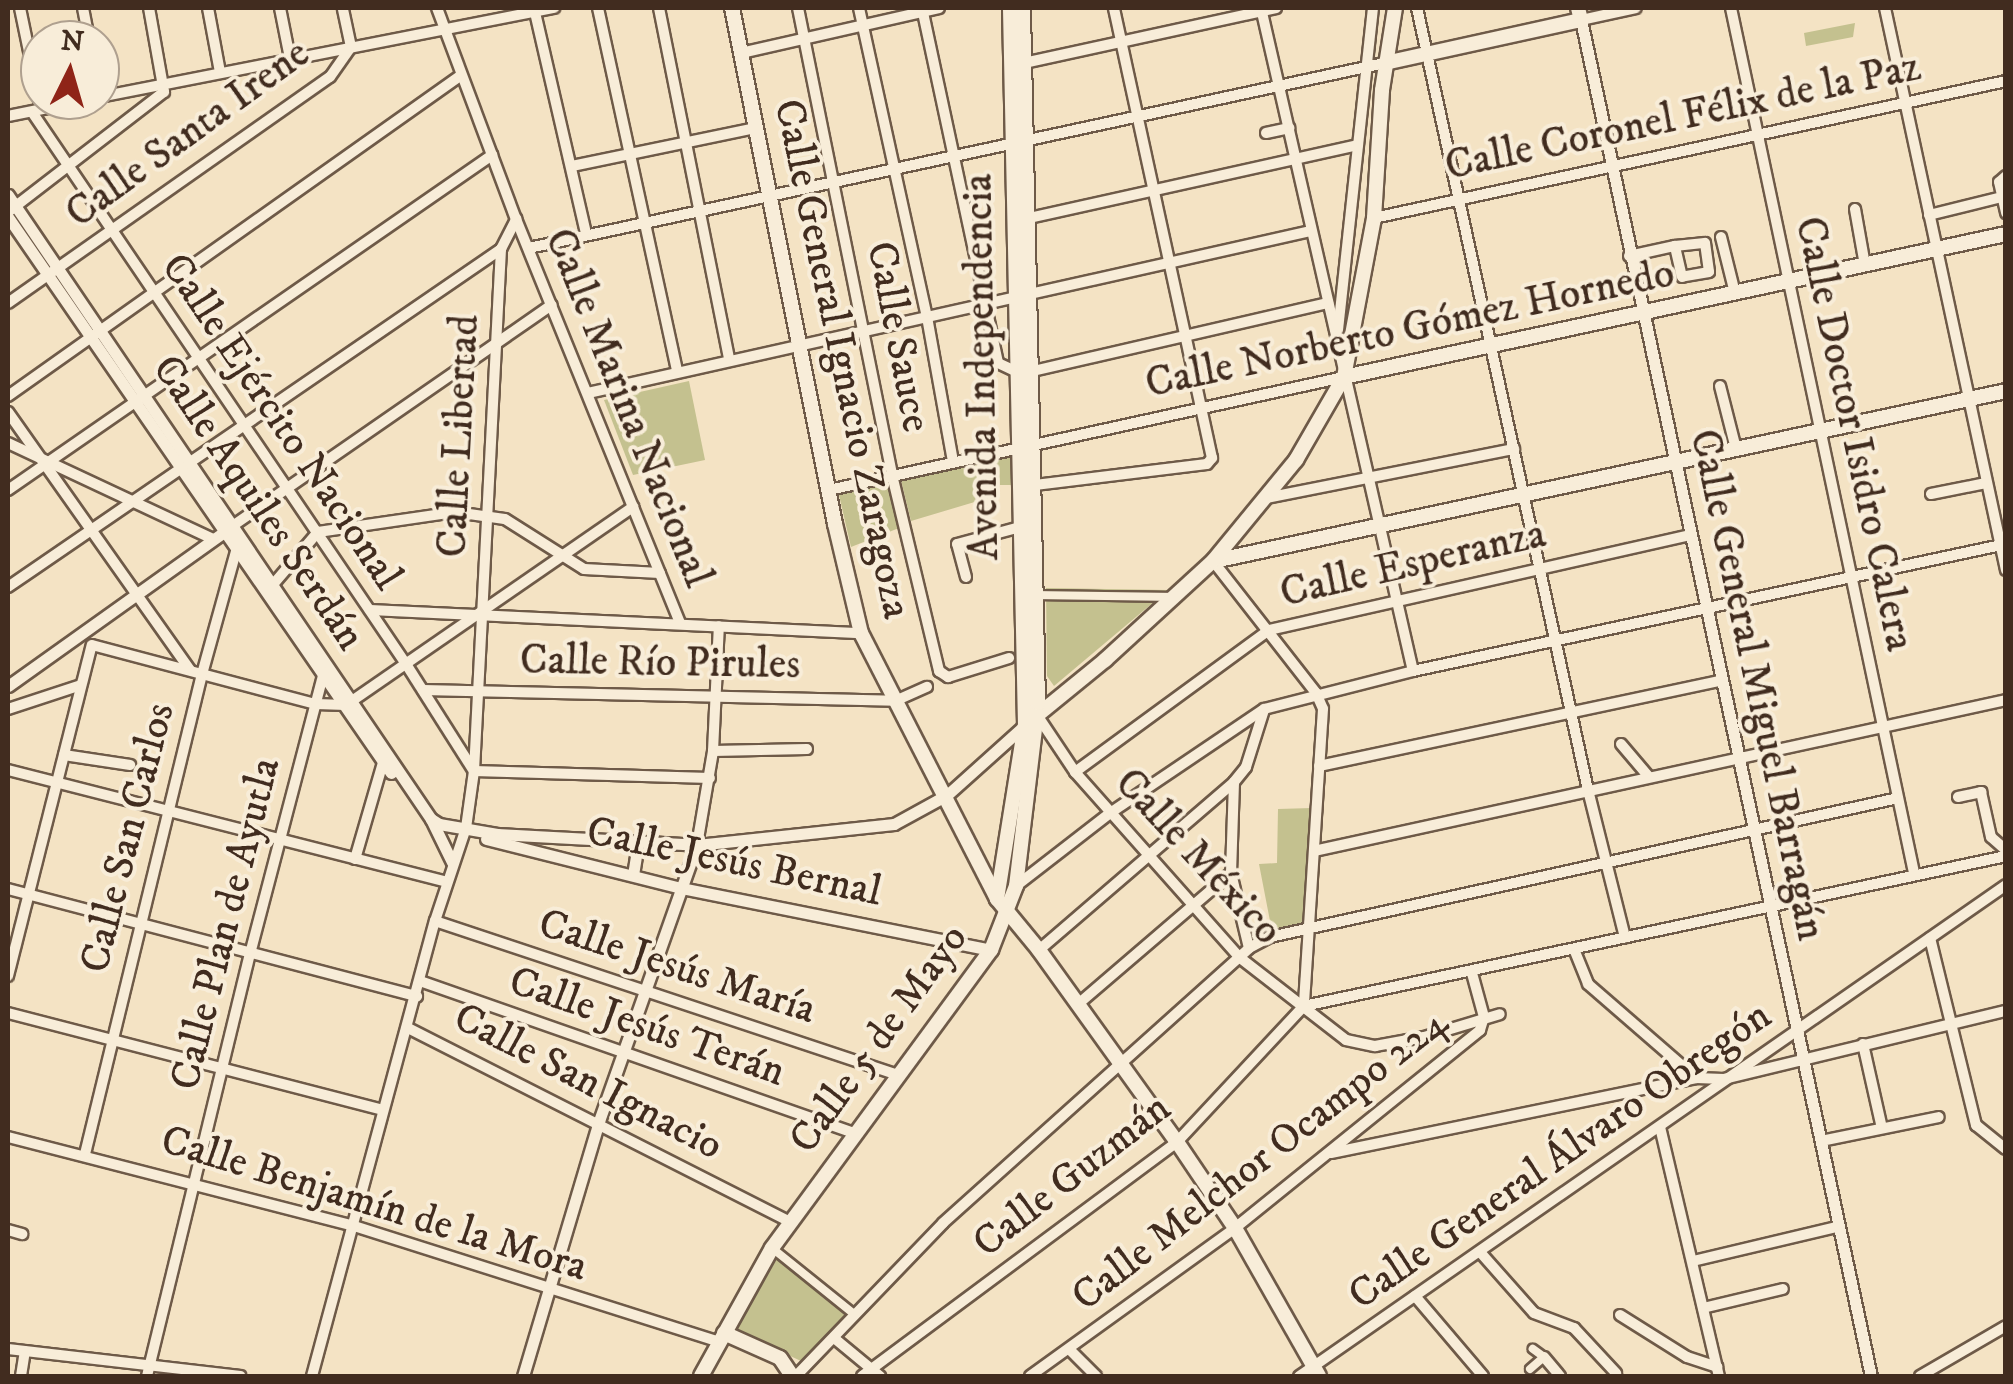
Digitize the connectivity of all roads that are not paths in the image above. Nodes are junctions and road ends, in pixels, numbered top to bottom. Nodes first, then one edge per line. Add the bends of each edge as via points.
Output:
1 (149, 8) edge
2 (208, 8) edge
3 (280, 8) edge
4 (343, 8) edge
5 (437, 8) edge
6 (554, 8) edge
7 (598, 8) edge
8 (659, 8) edge
9 (732, 8) edge
10 (798, 8) edge
11 (859, 8) edge
12 (938, 8) edge
13 (1010, 8) edge
14 (1023, 8) edge
15 (1114, 8) edge
16 (1276, 8) edge
17 (1373, 8) edge
18 (1395, 8) edge
19 (1417, 8) edge
20 (1636, 8) edge
21 (1731, 8) edge
22 (1884, 8) edge
23 (922, 9) edge
24 (1262, 9) edge
25 (534, 10) edge
26 (1579, 14) edge
27 (862, 26) junction
28 (442, 30) junction
29 (805, 40) junction
30 (1122, 41) junction
31 (351, 47) junction
32 (741, 52) junction
33 (1427, 54) junction
34 (290, 58) junction
35 (1390, 62) junction
36 (1024, 63) junction
37 (1365, 66) junction
38 (220, 72) junction
39 (460, 76) junction
40 (2006, 81) edge
41 (165, 84) junction
42 (1281, 85) junction
43 (120, 93) edge
44 (1906, 102) junction
45 (1137, 119) junction
46 (41, 120) edge
47 (756, 128) junction
48 (1289, 128) junction
49 (1266, 133) dead end
50 (1759, 134) junction
51 (684, 142) junction
52 (1020, 144) junction
53 (1357, 145) junction
54 (629, 153) junction
55 (492, 155) junction
56 (955, 157) junction
57 (1296, 157) junction
58 (68, 165) junction
59 (572, 166) junction
60 (1610, 167) junction
61 (895, 168) junction
62 (2006, 176) edge
63 (835, 181) junction
64 (1152, 191) junction
65 (771, 193) junction
66 (1460, 197) junction
67 (2002, 198) junction
68 (9, 208) edge
69 (698, 208) junction
70 (1855, 209) dead end
71 (2006, 213) edge
72 (1929, 215) junction
73 (516, 218) junction
74 (1029, 218) junction
75 (1374, 218) junction
76 (645, 220) junction
77 (112, 231) junction
78 (1311, 231) junction
79 (586, 234) junction
80 (2006, 234) edge
81 (1721, 237) dead end
82 (1675, 246) dead end
83 (529, 248) junction
84 (501, 249) junction
85 (1937, 250) junction
86 (1630, 256) junction
87 (1170, 265) junction
88 (1865, 265) junction
89 (54, 271) junction
90 (1788, 280) junction
91 (154, 292) junction
92 (1735, 293) junction
93 (1025, 296) junction
94 (1328, 302) junction
95 (8, 303) edge
96 (984, 304) junction
97 (552, 305) junction
98 (1643, 316) junction
99 (927, 317) junction
100 (861, 330) junction
101 (96, 333) junction
102 (1186, 337) junction
103 (1337, 340) junction
104 (498, 342) junction
105 (802, 342) junction
106 (1493, 347) junction
107 (200, 357) junction
108 (729, 359) junction
109 (1025, 371) junction
110 (677, 372) junction
111 (1344, 377) junction
112 (1720, 386) dead end
113 (2006, 391) edge
114 (588, 393) junction
115 (8, 396) edge
116 (141, 398) junction
117 (1970, 399) junction
118 (8, 412) edge
119 (1201, 412) junction
120 (244, 426) junction
121 (1821, 431) junction
122 (8, 443) edge
123 (1026, 447) junction
124 (1514, 448) junction
125 (1736, 449) junction
126 (953, 461) junction
127 (47, 462) junction
128 (1673, 462) junction
129 (185, 465) junction
130 (892, 475) junction
131 (1368, 476) junction
132 (1986, 483) junction
133 (1035, 485) junction
134 (287, 486) junction
135 (8, 490) edge
136 (829, 490) junction
137 (1525, 494) junction
138 (1931, 494) dead end
139 (1265, 498) junction
140 (134, 501) junction
141 (634, 507) junction
142 (488, 514) junction
143 (1379, 525) junction
144 (1020, 526) junction
145 (90, 530) junction
146 (318, 532) junction
147 (223, 533) junction
148 (1690, 536) junction
149 (2003, 544) edge
150 (238, 545) junction
151 (560, 555) junction
152 (1213, 561) junction
153 (1540, 567) junction
154 (2006, 570) edge
155 (660, 573) junction
156 (966, 577) dead end
157 (1850, 579) junction
158 (8, 587) edge
159 (269, 589) junction
160 (137, 592) junction
161 (1037, 595) junction
162 (1177, 597) junction
163 (1396, 598) junction
164 (1706, 609) junction
165 (370, 610) junction
166 (482, 614) junction
167 (680, 623) junction
168 (719, 626) junction
169 (1269, 630) junction
170 (82, 632) junction
171 (861, 634) junction
172 (1557, 642) junction
173 (92, 644) junction
174 (1010, 658) dead end
175 (406, 664) junction
176 (325, 669) junction
177 (1413, 671) junction
178 (196, 672) junction
179 (1722, 680) junction
180 (8, 686) edge
181 (82, 686) junction
182 (928, 687) dead end
183 (423, 690) junction
184 (478, 691) junction
185 (1316, 693) junction
186 (715, 698) junction
187 (2006, 700) edge
188 (895, 701) junction
189 (349, 702) junction
190 (316, 704) junction
191 (1264, 709) junction
192 (8, 710) edge
193 (1572, 714) junction
194 (1031, 720) junction
195 (1882, 726) junction
196 (1621, 744) dead end
197 (807, 749) dead end
198 (714, 752) junction
199 (64, 755) junction
200 (386, 758) junction
201 (1739, 758) junction
202 (130, 765) dead end
203 (1319, 766) junction
204 (8, 770) edge
205 (474, 771) junction
206 (1075, 772) junction
207 (1649, 777) junction
208 (710, 778) junction
209 (57, 782) junction
210 (1234, 782) junction
211 (1588, 790) junction
212 (947, 794) junction
213 (1958, 797) dead end
214 (1898, 798) junction
215 (168, 811) junction
216 (1110, 813) junction
217 (432, 824) junction
218 (1756, 830) junction
219 (465, 831) junction
220 (280, 839) junction
221 (638, 844) junction
222 (697, 845) junction
223 (1314, 851) junction
224 (2003, 854) edge
225 (1146, 855) junction
226 (355, 859) junction
227 (452, 862) junction
228 (1606, 866) junction
229 (1232, 872) junction
230 (1914, 873) junction
231 (633, 875) junction
232 (447, 882) junction
233 (2006, 885) edge
234 (1016, 886) junction
235 (681, 888) junction
236 (8, 889) edge
237 (28, 894) junction
238 (997, 899) junction
239 (1768, 904) junction
240 (1192, 907) junction
241 (1008, 916) junction
242 (435, 921) junction
243 (142, 926) junction
244 (1309, 929) junction
245 (1625, 936) junction
246 (1930, 938) junction
247 (1249, 948) junction
248 (1574, 949) junction
249 (991, 950) junction
250 (1040, 950) junction
251 (250, 954) junction
252 (1239, 957) junction
253 (1472, 973) junction
254 (8, 976) edge
255 (420, 981) junction
256 (646, 991) junction
257 (417, 996) junction
258 (1077, 1005) junction
259 (1304, 1006) junction
260 (2006, 1011) edge
261 (8, 1013) edge
262 (1500, 1014) dead end
263 (1484, 1018) junction
264 (1950, 1024) junction
265 (408, 1028) junction
266 (1796, 1033) junction
267 (111, 1040) junction
268 (1862, 1044) junction
269 (622, 1054) junction
270 (1802, 1058) junction
271 (1121, 1063) junction
272 (221, 1068) junction
273 (898, 1075) junction
274 (1696, 1078) junction
275 (1724, 1079) junction
276 (384, 1110) junction
277 (1939, 1118) dead end
278 (599, 1122) junction
279 (1660, 1127) junction
280 (1882, 1128) junction
281 (853, 1133) junction
282 (8, 1136) edge
283 (1821, 1141) junction
284 (1177, 1142) junction
285 (2006, 1149) edge
286 (1331, 1153) junction
287 (86, 1154) junction
288 (194, 1182) junction
289 (791, 1222) junction
290 (351, 1225) junction
291 (1837, 1227) junction
292 (1235, 1228) junction
293 (8, 1230) edge
294 (22, 1234) dead end
295 (772, 1248) junction
296 (1480, 1252) junction
297 (1692, 1261) junction
298 (1783, 1289) dead end
299 (549, 1290) junction
300 (1415, 1296) junction
301 (1703, 1308) junction
302 (854, 1314) junction
303 (1620, 1315) dead end
304 (2006, 1326) edge
305 (721, 1338) junction
306 (834, 1338) junction
307 (8, 1349) edge
308 (1068, 1349) junction
309 (1533, 1349) dead end
310 (25, 1351) junction
311 (1544, 1357) junction
312 (1530, 1370) dead end
313 (149, 1371) edge
314 (1317, 1371) edge
315 (1718, 1372) edge
316 (1616, 1373) dead end
317 (871, 1374) edge
318 (21, 1376) edge
319 (240, 1376) edge
320 (312, 1376) edge
321 (523, 1376) edge
322 (701, 1376) edge
323 (794, 1376) edge
324 (1030, 1376) edge
325 (1096, 1376) edge
326 (1299, 1376) edge
327 (1482, 1376) edge
328 (1560, 1376) edge
329 (1871, 1376) edge
330 (1920, 1376) edge

1 - 41 street
2 - 38 street
3 - 34 street
4 - 31 street
5 - 28 street
6 - 25 street
7 - 54 street
8 - 51 street
9 - 32 main road, Calle General Ignacio Zaragoza
10 - 29 street, Calle Sauce
11 - 27 street
12 - 23 street
13 - 52 main road, Avenida Independencia
14 - 36 main road, Avenida Independencia
15 - 30 street
16 - 24 street
17 - 37 street
18 - 35 main road
19 - 33 street
20 - 26 street
21 - 50 street, Calle Doctor Isidro Calera
22 - 44 street
23 - 27 street
23 - 56 street
24 - 30 street
24 - 42 street
25 - 28 street
25 - 59 street
26 - 33 main road
26 - 60 street, Calle General Miguel Barragán
27 - 29 street
27 - 61 street
28 - 31 street
28 - 39 street
29 - 32 street
29 - 63 street, Calle Sauce
30 - 36 street
30 - 45 street
31 - 34 street
31 - 77 street, Calle Santa Irene via 330,76
32 - 47 main road, Calle General Ignacio Zaragoza
33 - 35 main road
33 - 66 street
34 - 38 street
35 - 37 street
35 - 75 main road
36 - 52 main road, Avenida Independencia
37 - 42 street
37 - 53 street
38 - 41 street
39 - 55 street
39 - 91 street
40 - 44 street, Calle Coronel Félix de la Paz
41 - 43 street
41 - 58 street via 159,100
42 - 45 street
42 - 48 street
44 - 50 street, Calle Coronel Félix de la Paz
44 - 72 street
45 - 52 street
45 - 64 street
46 - 58 street, Calle Ejército Nacional
47 - 51 street
47 - 65 main road, Calle General Ignacio Zaragoza
48 - 49 street
48 - 57 street
50 - 60 street, Calle Coronel Félix de la Paz
50 - 90 street, Calle Doctor Isidro Calera
51 - 54 street
51 - 69 street
52 - 56 street
52 - 74 main road, Avenida Independencia
52 - 93 main road, Avenida Independencia
53 - 57 street
53 - 103 street
54 - 59 street
54 - 76 street
55 - 73 street
55 - 107 street
56 - 61 street
56 - 96 street
57 - 64 street
57 - 78 street
58 - 68 street
58 - 77 street, Calle Ejército Nacional
59 - 79 street
60 - 66 street, Calle Coronel Félix de la Paz
60 - 86 street, Calle General Miguel Barragán
61 - 63 street
61 - 99 street
62 - 67 street via 1999,179
63 - 65 street
63 - 100 street, Calle Sauce
64 - 74 street
64 - 87 street
65 - 69 street
65 - 105 main road, Calle General Ignacio Zaragoza
66 - 75 street, Calle Coronel Félix de la Paz
66 - 106 street
67 - 71 street
67 - 72 street
68 - 89 street, Calle Aquiles Serdán
69 - 76 street
69 - 108 street
70 - 88 street
72 - 85 street
73 - 83 street, Calle Marina Nacional
73 - 84 street, Calle Libertad
74 - 93 main road, Avenida Independencia
75 - 111 main road
76 - 79 street
76 - 110 street
77 - 89 street, Calle Santa Irene
77 - 91 street, Calle Ejército Nacional
78 - 87 street
78 - 94 street
79 - 83 street
80 - 85 main road, Calle Norberto Gómez Hornedo
81 - 92 street
82 - 86 street
83 - 97 street, Calle Marina Nacional
84 - 104 street, Calle Libertad
84 - 120 street
85 - 88 main road, Calle Norberto Gómez Hornedo
85 - 117 street
86 - 98 street, Calle General Miguel Barragán
87 - 93 street
87 - 102 street
88 - 90 main road, Calle Norberto Gómez Hornedo
89 - 95 street, Calle Santa Irene
89 - 101 street, Calle Aquiles Serdán
90 - 92 main road, Calle Norberto Gómez Hornedo
90 - 121 street, Calle Doctor Isidro Calera
91 - 101 street
91 - 107 street, Calle Ejército Nacional
92 - 98 main road, Calle Norberto Gómez Hornedo
93 - 96 street
93 - 109 main road, Avenida Independencia
94 - 102 street
94 - 103 street
96 - 99 street
96 - 109 street via 998,363
97 - 104 street
97 - 114 street, Calle Marina Nacional
98 - 106 main road, Calle Norberto Gómez Hornedo
98 - 128 street, Calle General Miguel Barragán
99 - 100 street
99 - 126 street
100 - 105 street
100 - 130 street, Calle Sauce
101 - 115 street
101 - 116 street, Calle Aquiles Serdán
102 - 109 street
102 - 119 street
103 - 111 street
104 - 134 street
104 - 142 street, Calle Libertad
105 - 108 street
105 - 136 main road, Calle General Ignacio Zaragoza
106 - 111 main road, Calle Norberto Gómez Hornedo
106 - 124 street
107 - 116 street
107 - 120 street, Calle Ejército Nacional
108 - 110 street
109 - 123 main road, Avenida Independencia
110 - 114 street
111 - 119 street, Calle Norberto Gómez Hornedo
111 - 131 street
111 - 139 main road via 1296,460
112 - 125 street
113 - 117 main road
114 - 141 street, Calle Marina Nacional
116 - 127 street
116 - 129 street, Calle Aquiles Serdán
117 - 121 main road
117 - 132 street
118 - 127 street
119 - 123 street, Calle Norberto Gómez Hornedo
119 - 133 street via 1211,462
120 - 129 street
120 - 134 street, Calle Ejército Nacional
121 - 125 main road
121 - 157 street, Calle Doctor Isidro Calera
122 - 127 street
123 - 126 street, Calle Norberto Gómez Hornedo
123 - 133 main road, Avenida Independencia
123 - 144 main road, Avenida Independencia
124 - 131 street
124 - 137 street
125 - 128 main road
126 - 130 street, Calle Norberto Gómez Hornedo
127 - 135 street
127 - 140 street
127 - 145 street
128 - 137 main road
128 - 148 street, Calle General Miguel Barragán
129 - 140 street
129 - 147 street, Calle Aquiles Serdán
130 - 136 street, Calle Norberto Gómez Hornedo
130 - 174 street, Calle Sauce via 942,676
131 - 139 street
131 - 143 street
132 - 138 street
132 - 149 street
133 - 161 main road, Avenida Independencia
134 - 146 street, Calle Ejército Nacional
134 - 147 street
136 - 171 main road, Calle General Ignacio Zaragoza
137 - 143 main road
137 - 153 street
139 - 152 main road
140 - 145 street
140 - 147 street
141 - 151 street
141 - 155 street, Calle Marina Nacional
142 - 146 street via 455,512
142 - 151 street
142 - 166 street, Calle Libertad
143 - 152 main road
143 - 163 street
144 - 156 street via 957,544
144 - 194 main road, Avenida Independencia
145 - 158 street
145 - 160 street
146 - 159 street
146 - 165 street, Calle Ejército Nacional
147 - 150 street, Calle Aquiles Serdán
147 - 160 street
148 - 153 street, Calle Esperanza
148 - 164 street, Calle General Miguel Barragán
149 - 154 street
149 - 157 street
150 - 159 street, Calle Aquiles Serdán
150 - 178 street, Calle San Carlos
151 - 155 street via 594,572
151 - 166 street
152 - 162 main road
152 - 169 street
153 - 163 street, Calle Esperanza
153 - 172 street
155 - 167 street, Calle Marina Nacional
157 - 164 street
157 - 195 street, Calle Doctor Isidro Calera
159 - 176 street, Calle Aquiles Serdán
160 - 170 street
160 - 178 street
161 - 162 street
161 - 194 main road, Avenida Independencia
162 - 194 main road
163 - 169 street, Calle Esperanza
163 - 177 street
164 - 172 street
164 - 179 street, Calle General Miguel Barragán
165 - 166 street
165 - 175 street, Calle Ejército Nacional
166 - 167 street
166 - 175 street
166 - 184 street, Calle Libertad
167 - 168 street
168 - 171 street
168 - 186 street, Calle Marina Nacional
169 - 185 street
169 - 206 street, Calle Esperanza
170 - 173 street
170 - 180 street
171 - 188 main road, Calle General Ignacio Zaragoza
172 - 177 street
172 - 193 street
173 - 178 street
173 - 181 street
175 - 183 street, Calle Ejército Nacional
175 - 189 street
176 - 189 street, Calle Aquiles Serdán
176 - 190 street, Calle Plan de Ayutla
177 - 185 street
178 - 190 street
178 - 215 street, Calle San Carlos
179 - 193 street
179 - 201 street, Calle General Miguel Barragán
181 - 192 street
181 - 199 street
182 - 188 street
183 - 184 street, Calle Río Pirules
183 - 205 street, Calle Ejército Nacional
184 - 186 street, Calle Río Pirules
184 - 205 street, Calle Libertad
185 - 191 street
185 - 203 street via 1323,708
186 - 188 street, Calle Río Pirules
186 - 198 street, Calle Marina Nacional
187 - 195 street
188 - 212 main road, Calle General Ignacio Zaragoza
189 - 190 street
189 - 200 street, Calle Aquiles Serdán
190 - 220 street, Calle Plan de Ayutla
191 - 210 street via 1246,767
191 - 216 street
193 - 203 street
193 - 211 street
194 - 206 street, Calle México
194 - 212 street
194 - 234 main road, Calle 5 de Mayo
194 - 238 main road, Calle 5 de Mayo
195 - 201 street
195 - 214 street, Calle Doctor Isidro Calera
196 - 207 street
197 - 198 street
198 - 208 street, Calle Marina Nacional
199 - 202 street
199 - 209 street
200 - 217 street, Calle Aquiles Serdán
200 - 226 street
201 - 207 street
201 - 218 street, Calle General Miguel Barragán
203 - 223 street
204 - 209 street
205 - 208 street
205 - 219 street, Calle Libertad
206 - 216 street, Calle México
207 - 211 street
208 - 222 street, Calle Marina Nacional
209 - 215 street
209 - 237 street
210 - 225 street
210 - 229 street
211 - 223 street
211 - 228 street
212 - 222 street via 894,824
212 - 238 main road, Calle General Ignacio Zaragoza
213 - 224 street via 1981,792 1991,837
214 - 218 street
214 - 230 street, Calle Doctor Isidro Calera
215 - 220 street
215 - 243 street, Calle San Carlos
216 - 225 street, Calle México
216 - 234 street
217 - 219 street
217 - 227 street, Calle Aquiles Serdán
218 - 228 street
218 - 239 street, Calle General Miguel Barragán
219 - 221 street
219 - 227 street, Calle Libertad
219 - 231 street, Calle Jesús Bernal
220 - 226 street
220 - 251 street, Calle Plan de Ayutla
221 - 222 street
221 - 231 street
222 - 235 street
223 - 244 street
224 - 230 street
225 - 240 street, Calle México
225 - 250 street
226 - 232 street
227 - 232 street, Calle Libertad
228 - 244 street
228 - 245 street
229 - 240 street
229 - 247 street
230 - 239 street
231 - 235 street, Calle Jesús Bernal
232 - 242 street, Calle Libertad
233 - 246 street, Calle General Álvaro Obregón
234 - 241 main road, Calle 5 de Mayo
235 - 249 street, Calle Jesús Bernal
235 - 256 street
236 - 237 street
237 - 243 street
237 - 254 street
238 - 241 main road, Calle General Ignacio Zaragoza
239 - 245 street
239 - 266 street, Calle General Miguel Barragán
240 - 252 street, Calle México
240 - 258 street
241 - 249 main road, Calle 5 de Mayo
241 - 250 main road, Calle General Ignacio Zaragoza
242 - 255 street
242 - 256 street, Calle Jesús María
243 - 251 street
243 - 267 street, Calle San Carlos
244 - 247 street
244 - 259 street
245 - 248 street
246 - 264 street
246 - 266 street, Calle General Álvaro Obregón
247 - 252 street
248 - 253 street
248 - 274 street via 1588,984
249 - 273 main road, Calle 5 de Mayo
250 - 258 main road, Calle General Ignacio Zaragoza
251 - 257 street
251 - 272 street, Calle Plan de Ayutla
252 - 259 street, Calle México
252 - 271 street
253 - 259 street
253 - 263 street, Calle Melchor Ocampo 224
255 - 257 street
255 - 269 street, Calle Jesús Terán
256 - 269 street
256 - 273 street, Calle Jesús María
257 - 265 street
258 - 271 main road, Calle General Ignacio Zaragoza
259 - 263 street, Calle México via 1346,1040 1375,1046
259 - 284 street, Calle Guzmán
260 - 264 street
261 - 267 street
262 - 263 street, Calle México
263 - 286 street, Calle Melchor Ocampo 224 via 1480,1030
264 - 268 street
264 - 285 street via 1976,1125
265 - 276 street
265 - 278 street, Calle San Ignacio
266 - 270 street, Calle General Miguel Barragán
266 - 275 street, Calle General Álvaro Obregón
267 - 272 street
267 - 287 street, Calle San Carlos
268 - 270 street
268 - 280 street
269 - 278 street
269 - 281 street, Calle Jesús Terán
270 - 275 street
270 - 283 street, Calle General Miguel Barragán
271 - 284 main road, Calle General Ignacio Zaragoza
271 - 302 street via 943,1223
272 - 276 street
272 - 288 street, Calle Plan de Ayutla
273 - 281 main road, Calle 5 de Mayo
274 - 275 street
274 - 286 street
275 - 279 street, Calle General Álvaro Obregón
276 - 290 street
277 - 280 street
278 - 289 street, Calle San Ignacio
278 - 299 street
279 - 296 street, Calle General Álvaro Obregón
279 - 297 street
280 - 283 street
281 - 289 main road, Calle 5 de Mayo
282 - 287 street, Calle Benjamín de la Mora
283 - 291 street, Calle General Miguel Barragán
284 - 292 main road, Calle General Ignacio Zaragoza
284 - 317 street, Calle Guzmán
286 - 292 street, Calle Melchor Ocampo 224
287 - 288 street, Calle Benjamín de la Mora
288 - 290 street, Calle Benjamín de la Mora
288 - 313 street, Calle Plan de Ayutla
289 - 295 main road, Calle 5 de Mayo
290 - 299 street, Calle Benjamín de la Mora
290 - 320 street
291 - 297 street
291 - 329 street, Calle General Miguel Barragán
292 - 308 street, Calle Melchor Ocampo 224
292 - 314 main road, Calle General Ignacio Zaragoza
293 - 294 street
295 - 302 street
295 - 305 main road, Calle 5 de Mayo
296 - 300 street, Calle General Álvaro Obregón
296 - 316 street via 1534,1312 1574,1328
297 - 301 street
298 - 301 street
299 - 305 street, Calle Benjamín de la Mora
299 - 321 street
300 - 314 street, Calle General Álvaro Obregón
300 - 327 street
301 - 315 street
302 - 306 street
303 - 315 street
304 - 330 street
305 - 322 main road, Calle 5 de Mayo
305 - 323 main road via 780,1358
306 - 317 street
306 - 323 street
307 - 310 street
308 - 324 street, Calle Melchor Ocampo 224
308 - 325 street
309 - 311 street
310 - 313 street
310 - 318 street
311 - 312 street
311 - 328 street
313 - 319 street
314 - 326 street, Calle General Álvaro Obregón

